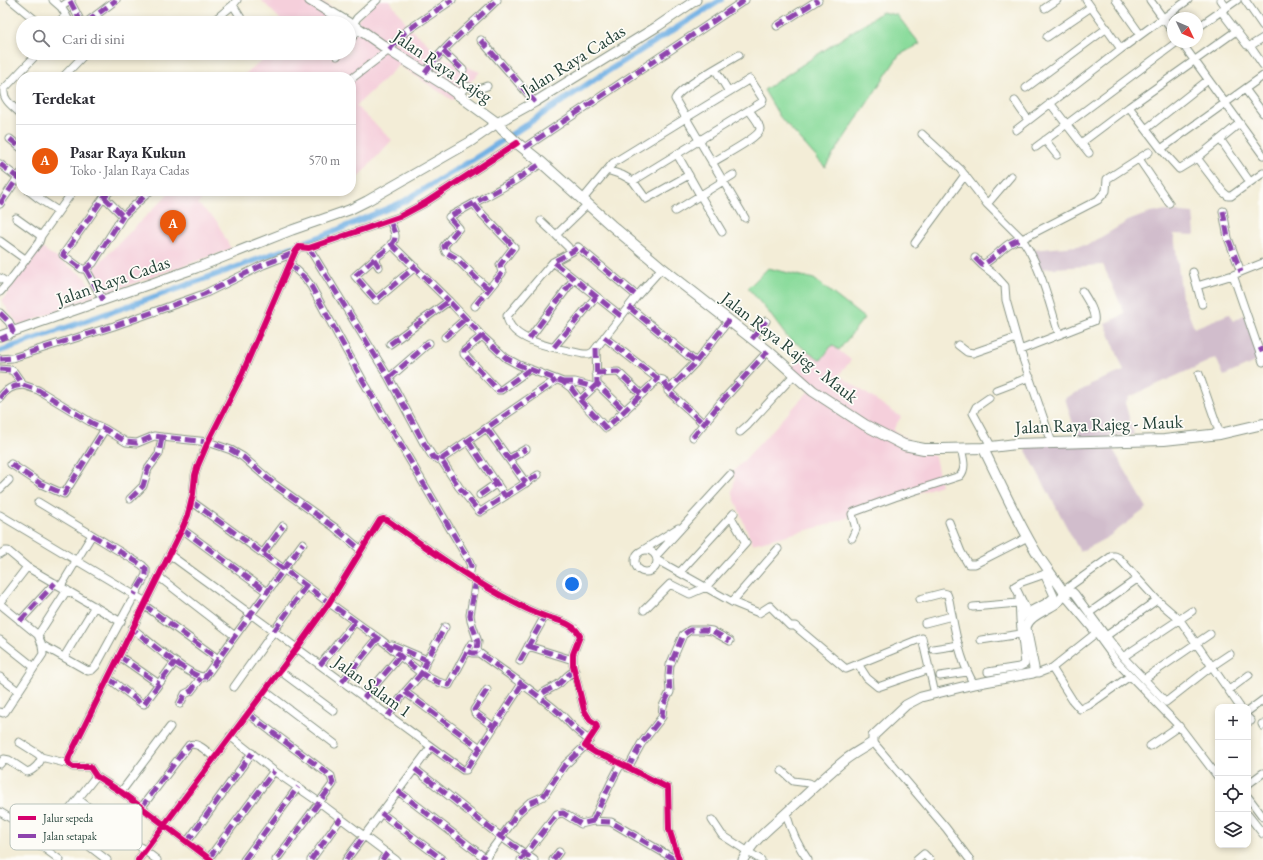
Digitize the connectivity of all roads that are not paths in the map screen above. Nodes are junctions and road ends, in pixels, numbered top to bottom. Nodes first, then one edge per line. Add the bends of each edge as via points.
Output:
1 (11, 0) edge
2 (53, 0) edge
3 (70, 0) edge
4 (116, 0) edge
5 (310, 0) edge
6 (377, 0) edge
7 (497, 0) edge
8 (696, 0) edge
9 (745, 0) edge
10 (818, 0) edge
11 (1057, 0) edge
12 (1086, 0) edge
13 (1116, 0) edge
14 (1150, 0) edge
15 (1188, 0) edge
16 (1221, 0) edge
17 (1237, 0) edge
18 (1245, 0) edge
19 (447, 2) edge
20 (235, 3) edge
21 (61, 7) junction
22 (1091, 7) junction
23 (1045, 8) dead end
24 (1224, 9) junction
25 (66, 15) edge
26 (30, 16) edge
27 (78, 16) edge
28 (95, 16) edge
29 (219, 16) edge
30 (241, 16) edge
31 (337, 16) edge
32 (1163, 18) junction
33 (356, 20) edge
34 (1167, 24) edge
35 (1203, 24) edge
36 (777, 26) dead end
37 (1263, 26) edge
38 (356, 28) edge
39 (1107, 28) junction
40 (1236, 31) junction
41 (1140, 34) junction
42 (1047, 38) dead end
43 (1263, 38) edge
44 (481, 40) dead end
45 (1250, 46) junction
46 (1121, 48) junction
47 (1169, 48) edge
48 (1185, 48) edge
49 (389, 50) junction
50 (444, 51) junction
51 (740, 55) dead end
52 (31, 60) edge
53 (79, 60) edge
54 (1194, 60) junction
55 (1263, 65) edge
56 (715, 69) junction
57 (463, 70) dead end
58 (20, 72) edge
59 (68, 72) edge
60 (425, 73) junction
61 (356, 75) edge
62 (16, 76) edge
63 (1263, 76) edge
64 (1208, 80) junction
65 (487, 86) dead end
66 (1026, 88) dead end
67 (1245, 89) junction
68 (730, 92) junction
69 (458, 96) junction
70 (1015, 101) dead end
71 (535, 102) junction
72 (1050, 103) junction
73 (1225, 103) junction
74 (1128, 107) junction
75 (16, 109) edge
76 (749, 110) junction
77 (1263, 113) edge
78 (686, 118) junction
79 (1028, 120) junction
80 (1240, 123) junction
81 (1066, 124) junction
82 (500, 126) junction
83 (1146, 129) junction
84 (1016, 130) dead end
85 (922, 134) dead end
86 (10, 139) dead end
87 (1220, 139) junction
88 (1045, 140) junction
89 (700, 141) junction
90 (1081, 143) junction
91 (16, 144) edge
92 (518, 144) junction
93 (1036, 147) dead end
94 (1161, 149) junction
95 (1149, 152) dead end
96 (677, 154) junction
97 (1089, 154) dead end
98 (1057, 155) dead end
99 (1263, 155) edge
100 (1197, 158) junction
101 (1139, 160) junction
102 (542, 163) junction
103 (712, 163) junction
104 (0, 164) edge
105 (607, 170) junction
106 (1263, 173) edge
107 (16, 174) edge
108 (689, 175) junction
109 (732, 175) dead end
110 (965, 175) junction
111 (1011, 176) dead end
112 (16, 180) edge
113 (633, 181) junction
114 (722, 182) junction
115 (1250, 182) junction
116 (700, 195) junction
117 (2, 196) edge
118 (35, 196) edge
119 (69, 196) edge
120 (145, 196) edge
121 (104, 197) joint
122 (38, 198) joint
123 (585, 202) junction
124 (1168, 203) dead end
125 (0, 204) edge
126 (474, 204) junction
127 (987, 204) junction
128 (675, 210) dead end
129 (58, 211) junction
130 (1223, 211) dead end
131 (123, 216) junction
132 (16, 218) dead end
133 (745, 218) dead end
134 (390, 220) junction
135 (541, 221) dead end
136 (722, 232) dead end
137 (41, 236) junction
138 (556, 236) junction
139 (1022, 239) junction
140 (0, 241) edge
141 (915, 243) dead end
142 (391, 244) junction
143 (568, 247) dead end
144 (308, 248) junction
145 (295, 252) junction
146 (975, 258) dead end
147 (25, 259) junction
148 (374, 259) junction
149 (553, 262) junction
150 (1263, 263) edge
151 (290, 264) junction
152 (982, 266) junction
153 (379, 267) dead end
154 (415, 267) junction
155 (662, 268) junction
156 (86, 269) junction
157 (1193, 272) dead end
158 (1241, 272) junction
159 (1233, 275) junction
160 (0, 278) edge
161 (574, 279) junction
162 (8, 283) junction
163 (1197, 286) junction
164 (489, 289) junction
165 (1082, 291) dead end
166 (0, 292) edge
167 (596, 296) junction
168 (637, 296) junction
169 (103, 300) junction
170 (449, 301) junction
171 (1202, 304) dead end
172 (476, 306) dead end
173 (629, 307) junction
174 (0, 313) edge
175 (621, 316) junction
176 (465, 319) junction
177 (729, 320) junction
178 (766, 321) dead end
179 (13, 331) junction
180 (1059, 334) junction
181 (482, 336) junction
182 (0, 337) edge
183 (446, 337) dead end
184 (604, 337) junction
185 (1016, 338) junction
186 (529, 339) junction
187 (752, 339) junction
188 (429, 343) dead end
189 (390, 344) dead end
190 (958, 345) dead end
191 (554, 347) junction
192 (596, 348) junction
193 (1020, 350) junction
194 (1261, 350) edge
195 (768, 351) junction
196 (0, 359) edge
197 (696, 362) junction
198 (1263, 362) edge
199 (0, 369) edge
200 (530, 369) junction
201 (596, 373) junction
202 (1199, 374) dead end
203 (794, 375) junction
204 (1030, 377) junction
205 (388, 378) junction
206 (658, 378) junction
207 (559, 381) junction
208 (23, 385) junction
209 (595, 385) junction
210 (996, 390) dead end
211 (668, 391) junction
212 (642, 394) junction
213 (0, 398) edge
214 (989, 398) dead end
215 (580, 400) junction
216 (625, 410) junction
217 (704, 424) junction
218 (1263, 424) edge
219 (104, 429) junction
220 (487, 429) junction
221 (740, 432) dead end
222 (1220, 434) junction
223 (162, 437) junction
224 (693, 437) dead end
225 (468, 441) junction
226 (208, 442) junction
227 (1052, 444) junction
228 (987, 447) junction
229 (960, 448) junction
230 (526, 449) dead end
231 (509, 460) junction
232 (442, 461) junction
233 (11, 464) dead end
234 (538, 475) dead end
235 (730, 475) dead end
236 (9, 480) dead end
237 (497, 483) junction
238 (526, 483) junction
239 (0, 489) edge
240 (480, 495) dead end
241 (505, 496) junction
242 (130, 499) dead end
243 (191, 501) junction
244 (38, 502) dead end
245 (0, 515) edge
246 (686, 522) junction
247 (950, 522) dead end
248 (283, 526) dead end
249 (182, 529) junction
250 (92, 535) junction
251 (1028, 537) junction
252 (852, 538) dead end
253 (303, 543) dead end
254 (778, 549) dead end
255 (361, 550) junction
256 (643, 550) junction
257 (263, 553) junction
258 (0, 554) edge
259 (170, 555) junction
260 (657, 558) junction
261 (77, 561) junction
262 (28, 567) junction
263 (285, 570) junction
264 (680, 572) junction
265 (1047, 573) junction
266 (159, 577) junction
267 (472, 578) junction
268 (1137, 579) junction
269 (58, 585) junction
270 (306, 586) junction
271 (706, 587) junction
272 (68, 590) junction
273 (268, 592) junction
274 (1064, 593) junction
275 (133, 598) junction
276 (920, 599) dead end
277 (1019, 599) junction
278 (1157, 600) junction
279 (732, 602) junction
280 (0, 603) edge
281 (145, 603) junction
282 (329, 603) junction
283 (94, 606) junction
284 (973, 607) dead end
285 (644, 610) dead end
286 (1027, 611) junction
287 (1192, 611) dead end
288 (1089, 613) junction
289 (252, 614) junction
290 (545, 616) junction
291 (952, 616) junction
292 (1020, 620) junction
293 (1180, 620) junction
294 (20, 621) junction
295 (120, 622) junction
296 (355, 622) junction
297 (925, 623) dead end
298 (445, 627) dead end
299 (132, 628) junction
300 (274, 631) junction
301 (1096, 633) junction
302 (1021, 634) junction
303 (1210, 634) dead end
304 (38, 635) junction
305 (235, 636) junction
306 (1106, 636) junction
307 (0, 640) edge
308 (380, 640) junction
309 (981, 640) dead end
310 (730, 641) dead end
311 (1196, 643) junction
312 (42, 645) junction
313 (960, 645) junction
314 (528, 646) junction
315 (297, 648) junction
316 (933, 649) dead end
317 (479, 653) junction
318 (1230, 654) dead end
319 (119, 656) junction
320 (400, 656) junction
321 (64, 657) junction
322 (1124, 657) junction
323 (218, 658) junction
324 (427, 660) junction
325 (573, 660) junction
326 (520, 661) dead end
327 (175, 662) junction
328 (858, 664) junction
329 (320, 665) junction
330 (1212, 666) junction
331 (34, 667) junction
332 (1052, 668) junction
333 (930, 669) junction
334 (280, 671) junction
335 (575, 671) junction
336 (967, 672) junction
337 (988, 672) dead end
338 (1033, 673) junction
339 (421, 674) junction
340 (1249, 675) dead end
341 (940, 676) dead end
342 (1130, 676) junction
343 (0, 677) edge
344 (108, 678) junction
345 (201, 678) junction
346 (1144, 679) junction
347 (342, 682) junction
348 (159, 684) junction
349 (522, 684) junction
350 (974, 684) junction
351 (234, 687) dead end
352 (487, 690) dead end
353 (1229, 690) junction
354 (18, 691) junction
355 (265, 691) junction
356 (405, 692) junction
357 (543, 693) dead end
358 (935, 694) junction
359 (364, 698) junction
360 (1263, 700) edge
361 (180, 704) dead end
362 (1238, 704) edge
363 (1251, 709) edge
364 (334, 711) dead end
365 (0, 712) edge
366 (248, 714) junction
367 (388, 716) junction
368 (1179, 726) junction
369 (494, 727) junction
370 (170, 728) dead end
371 (875, 735) junction
372 (230, 736) junction
373 (590, 740) junction
374 (19, 742) dead end
375 (335, 744) dead end
376 (585, 746) junction
377 (1150, 746) dead end
378 (430, 747) junction
379 (480, 748) junction
380 (252, 753) junction
381 (41, 757) junction
382 (215, 758) junction
383 (0, 764) edge
384 (69, 764) junction
385 (621, 764) junction
386 (414, 768) junction
387 (628, 768) junction
388 (274, 771) junction
389 (782, 771) dead end
390 (1263, 773) edge
391 (96, 776) junction
392 (1217, 776) edge
393 (1251, 782) edge
394 (814, 786) junction
395 (298, 788) junction
396 (398, 791) junction
397 (121, 792) junction
398 (78, 799) junction
399 (1251, 801) edge
400 (319, 802) junction
401 (74, 804) edge
402 (84, 804) edge
403 (136, 804) edge
404 (142, 807) edge
405 (142, 809) edge
406 (0, 812) edge
407 (381, 813) junction
408 (786, 813) junction
409 (1263, 817) edge
410 (10, 818) edge
411 (341, 818) junction
412 (712, 820) dead end
413 (1251, 820) edge
414 (592, 821) junction
415 (165, 825) junction
416 (1263, 834) edge
417 (364, 836) junction
418 (501, 837) junction
419 (187, 842) junction
420 (142, 849) edge
421 (46, 850) edge
422 (94, 850) edge
423 (145, 851) junction
424 (748, 851) junction
425 (559, 852) dead end
426 (387, 853) junction
427 (526, 854) junction
428 (210, 859) edge
429 (485, 859) edge
430 (60, 860) edge
431 (107, 860) edge
432 (138, 860) edge
433 (157, 860) edge
434 (244, 860) edge
435 (276, 860) edge
436 (311, 860) edge
437 (346, 860) edge
438 (382, 860) edge
439 (396, 860) edge
440 (443, 860) edge
441 (521, 860) edge
442 (534, 860) edge
443 (553, 860) edge
444 (676, 860) edge
445 (679, 860) edge
446 (743, 860) edge
447 (761, 860) edge
448 (808, 860) edge
449 (917, 860) edge
450 (930, 860) edge
451 (970, 860) edge

1 - 26 street
2 - 21 street
3 - 21 street
3 - 27 street
4 - 28 street
5 - 31 main road, Jalan Raya Rajeg
6 - 33 street
7 - 50 street
8 - 71 street, Jalan Raya Cadas
9 - 92 street
10 - 36 street
11 - 23 street
12 - 22 street
13 - 41 street
14 - 32 street
15 - 32 street
16 - 24 street
17 - 24 street
18 - 37 street
19 - 49 street via 405,32
20 - 29 street
20 - 30 street
21 - 25 street
22 - 39 street
22 - 42 street
24 - 35 street
24 - 40 street
32 - 34 street
32 - 41 street
38 - 49 main road, Jalan Raya Rajeg
39 - 46 street
39 - 66 street
40 - 45 street
40 - 54 street
41 - 46 street
43 - 45 street
44 - 71 street
45 - 55 street
46 - 72 street
47 - 81 street
48 - 54 street
49 - 60 main road, Jalan Raya Rajeg
49 - 61 street
50 - 57 street
50 - 60 street
51 - 56 street
52 - 58 street
53 - 59 street
54 - 64 street
54 - 74 street
56 - 68 street
56 - 78 street via 676,95 676,104
60 - 69 main road, Jalan Raya Rajeg
62 - 75 street via 4,89 3,94
63 - 67 street
64 - 73 street
64 - 83 street
65 - 69 street via 476,90 466,86
67 - 73 street
67 - 77 street
68 - 76 street via 751,80 763,101
68 - 78 street
69 - 82 main road, Jalan Raya Rajeg
70 - 79 street
71 - 82 street, Jalan Raya Cadas
72 - 79 street
72 - 81 street
73 - 80 street
73 - 94 street
74 - 83 street
74 - 90 street
76 - 89 street
76 - 103 street via 759,126 758,132 753,138
78 - 89 street
78 - 105 street via 618,160
79 - 84 street
80 - 87 street
80 - 99 street
81 - 88 street
81 - 90 street
82 - 92 main road, Jalan Raya Rajeg
82 - 169 street, Jalan Raya Cadas via 368,201 196,268
83 - 94 street
85 - 110 street
86 - 91 street
87 - 100 street
87 - 115 street
88 - 93 street
88 - 98 street
89 - 96 street
89 - 103 street
90 - 97 street
92 - 102 main road, Jalan Raya Rajeg - Mauk
92 - 134 street via 425,203
94 - 100 street via 1179,169
95 - 101 street
96 - 108 street
96 - 113 street
100 - 115 street via 1228,196
101 - 124 street
101 - 139 street via 1107,179 1106,191 1098,200
102 - 123 main road, Jalan Raya Rajeg - Mauk
102 - 126 street
103 - 114 street
104 - 107 street
105 - 113 street
105 - 123 street
106 - 115 street
108 - 113 street via 646,199
108 - 116 street
109 - 114 street
110 - 127 street
110 - 141 street
111 - 127 street
112 - 117 street
114 - 116 street
114 - 133 street
116 - 128 street
116 - 136 street
117 - 125 street
118 - 122 street
119 - 129 street
120 - 131 street
121 - 131 street
121 - 156 street via 63,255 82,269
122 - 129 street
123 - 138 street
123 - 155 main road, Jalan Raya Rajeg - Mauk
126 - 164 street via 514,247 500,265 502,273
126 - 164 street via 449,217 459,228 444,248
127 - 139 street
129 - 137 street
130 - 158 street via 1228,238
131 - 156 street via 93,263
132 - 137 street
134 - 142 street via 395,236
134 - 144 street
135 - 138 street
137 - 147 street
138 - 143 street
139 - 152 street via 1014,240
139 - 180 street via 1030,250
140 - 147 street
142 - 148 street
142 - 154 street
144 - 145 street via 302,247
144 - 205 street
145 - 151 street
145 - 196 street via 196,297 99,331 12,358
146 - 152 street
147 - 162 street
148 - 153 street
148 - 154 street via 355,276 376,300
149 - 161 street
149 - 168 street via 578,247
149 - 186 street via 507,316 514,330
150 - 158 street
151 - 226 street via 239,381
151 - 267 street via 311,286 362,379 472,566
152 - 185 street via 1005,286
154 - 170 street
155 - 168 street
155 - 177 main road, Jalan Raya Rajeg - Mauk
156 - 169 street
157 - 163 street
158 - 159 street
159 - 163 street
159 - 194 street
160 - 162 street
161 - 167 street
161 - 186 street
162 - 166 street
163 - 171 street
164 - 172 street
165 - 180 street via 1095,317 1094,321
167 - 175 street
167 - 191 street
168 - 173 street
169 - 179 street, Jalan Raya Cadas
170 - 176 street
170 - 189 street
173 - 175 street
173 - 197 street
174 - 179 street
175 - 184 street
176 - 181 street
176 - 183 street
177 - 187 main road, Jalan Raya Rajeg - Mauk
177 - 197 street
178 - 187 street
179 - 182 street, Jalan Raya Cadas
180 - 193 street
181 - 200 street via 506,358
181 - 200 street via 464,353 498,390
184 - 192 street
184 - 206 street
185 - 190 street via 970,354
185 - 193 street
186 - 191 street via 538,344
187 - 195 main road, Jalan Raya Rajeg - Mauk
188 - 205 street
191 - 192 street via 583,354 592,353
192 - 201 street
193 - 204 street
194 - 198 street
195 - 203 main road, Jalan Raya Rajeg - Mauk
195 - 217 street
197 - 211 street
199 - 208 street via 14,372
200 - 207 street
201 - 209 street
201 - 212 street via 618,372
202 - 222 street
203 - 221 street
203 - 229 main road, Jalan Raya Rajeg - Mauk via 813,391 894,441 913,448
204 - 210 street
204 - 227 street
205 - 232 street via 425,445 433,457
206 - 211 street
206 - 212 street
207 - 209 street
207 - 215 street via 571,388
207 - 220 street
208 - 213 street via 11,387
208 - 219 street via 38,390
209 - 215 street
209 - 216 street
211 - 217 street
212 - 216 street
214 - 228 street via 976,407 973,413
215 - 216 street via 606,428
217 - 224 street
218 - 222 main road, Jalan Raya Rajeg - Mauk
219 - 223 street via 126,442 137,443 154,436
219 - 233 street via 64,494 41,484
220 - 225 street
220 - 231 street
222 - 227 main road, Jalan Raya Rajeg - Mauk via 1164,440
223 - 226 street
223 - 242 street via 159,454 148,469 143,486
225 - 232 street
225 - 237 street
226 - 243 street via 194,475 194,494
226 - 255 street via 243,457 274,484 334,527
227 - 228 main road, Jalan Raya Rajeg - Mauk
228 - 229 main road, Jalan Raya Rajeg - Mauk
228 - 251 street via 1010,504
229 - 252 street via 964,464 960,476 854,512 852,514 856,529
230 - 231 street
231 - 238 street
232 - 241 street via 480,512
234 - 238 street
235 - 246 street
236 - 239 street
237 - 240 street
237 - 241 street
238 - 241 street
243 - 249 street
243 - 257 street
244 - 250 street
245 - 261 street
246 - 256 street
246 - 260 street
247 - 251 street via 968,564 975,564
248 - 257 street
249 - 259 street
249 - 273 street
250 - 261 street
250 - 275 street via 146,569 146,575
251 - 265 street
253 - 263 street
254 - 279 street
255 - 267 street via 380,520 387,520
255 - 282 street
256 - 260 street via 650,550
256 - 260 street via 635,559 635,565 639,570 652,571
257 - 263 street
258 - 262 street via 8,551
259 - 266 street
259 - 289 street, Jalan Salam 1
260 - 264 street
261 - 269 street
261 - 275 street
262 - 269 street
262 - 280 street
263 - 270 street
263 - 273 street
264 - 271 street
264 - 271 street via 732,515 746,543
265 - 274 street
265 - 277 street via 1016,585
265 - 286 street via 1054,596 1051,600
266 - 281 street
266 - 305 street
267 - 290 street via 521,606
267 - 317 street via 470,614
268 - 274 street via 1119,558 1114,556 1109,557
268 - 278 street
268 - 288 street
269 - 272 street
269 - 294 street
270 - 282 street
270 - 300 street
271 - 279 street
271 - 285 street via 690,594 670,584
272 - 283 street
272 - 304 street
273 - 289 street
274 - 288 street via 1073,592
274 - 301 street
274 - 338 street via 1056,604 1027,624
275 - 281 street
275 - 295 street
276 - 291 street via 947,594
277 - 284 street
277 - 286 street
277 - 292 street
278 - 293 street
278 - 306 street
279 - 328 street via 759,613 770,606 790,626 796,626 846,669
280 - 294 street
281 - 299 street
281 - 323 street
282 - 296 street
282 - 315 street
283 - 295 street
283 - 321 street
286 - 292 street
287 - 293 street
288 - 306 street
289 - 300 street, Jalan Salam 1
289 - 305 street
290 - 314 street
290 - 325 street via 578,631 580,636
291 - 297 street
291 - 313 street
292 - 302 street
293 - 311 street
293 - 322 street
294 - 304 street
295 - 321 street via 94,669 85,670
296 - 308 street
296 - 329 street
298 - 324 street
299 - 319 street
299 - 327 street
300 - 315 street, Jalan Salam 1
300 - 351 street
301 - 332 street
301 - 342 street
302 - 309 street
302 - 337 street via 1025,664
303 - 311 street
304 - 312 street
305 - 323 street
306 - 322 street
307 - 331 street
308 - 320 street
308 - 324 street
308 - 347 street
310 - 387 street via 705,630 690,630 684,635 670,665 670,692 663,706 662,717 641,744
311 - 330 street
311 - 346 street
312 - 321 street
312 - 331 street via 43,654
313 - 316 street
313 - 336 street
314 - 325 street
314 - 326 street
315 - 329 street, Jalan Salam 1
315 - 334 street
317 - 339 street via 472,653 469,647 448,685
317 - 349 street
318 - 330 street
319 - 344 street
319 - 348 street
320 - 339 street
320 - 359 street
322 - 346 street
323 - 345 street via 206,676
324 - 339 street
325 - 335 street
327 - 345 street
327 - 348 street
328 - 333 street via 867,678 878,687
328 - 333 street via 922,638
329 - 347 street, Jalan Salam 1
330 - 346 street via 1166,702
330 - 353 street
331 - 354 street
332 - 338 street
332 - 342 street via 1080,709
333 - 358 street
334 - 355 street
334 - 364 street
335 - 357 street
335 - 373 street via 584,710 597,728
336 - 341 street
336 - 350 street
338 - 350 street
339 - 356 street
340 - 353 street
342 - 368 street
343 - 354 street
344 - 348 street via 142,704
344 - 384 street via 69,757
345 - 361 street via 191,691 185,694
347 - 359 street, Jalan Salam 1
349 - 369 street
349 - 373 street
350 - 358 street
352 - 369 street via 474,710
353 - 362 street
354 - 365 street via 5,712
355 - 366 street
355 - 375 street
356 - 367 street
356 - 379 street
358 - 371 street via 913,701
359 - 367 street, Jalan Salam 1
360 - 363 street
366 - 372 street
366 - 400 street via 331,776 332,784
367 - 378 street, Jalan Salam 1
368 - 377 street
368 - 392 street
369 - 379 street
370 - 397 street
371 - 394 street
371 - 451 street
372 - 380 street
372 - 382 street
373 - 376 street
374 - 381 street
376 - 385 street via 596,754
376 - 418 street via 564,766 542,798 529,803 517,814
378 - 379 street, Jalan Salam 1 via 463,770 466,770
378 - 386 street
380 - 388 street
380 - 419 street
381 - 383 street via 29,772 6,760
381 - 384 street
382 - 404 street via 197,744 189,744
382 - 415 street
384 - 391 street via 73,767 90,767
385 - 387 street
385 - 414 street
386 - 396 street
386 - 418 street
387 - 445 street via 666,786 669,790 669,829
388 - 395 street
388 - 428 street
389 - 394 street via 793,781
390 - 393 street
391 - 397 street
391 - 398 street
394 - 408 street
395 - 400 street
395 - 434 street
396 - 407 street
396 - 429 street
397 - 403 street
398 - 401 street
398 - 402 street
399 - 409 street
400 - 411 street
400 - 435 street
405 - 415 street
406 - 410 street
407 - 417 street
407 - 440 street
408 - 424 street via 760,836
408 - 448 street via 791,831
411 - 417 street
411 - 436 street
412 - 424 street via 722,835
413 - 416 street
414 - 427 street via 581,824 563,813 557,814
414 - 444 street via 611,822
415 - 419 street
415 - 423 street
417 - 426 street
417 - 437 street
418 - 427 street
418 - 429 street
419 - 428 street
420 - 423 street
421 - 430 street
422 - 431 street
423 - 432 street
423 - 433 street
424 - 446 street
424 - 447 street
425 - 443 street
426 - 438 street
426 - 439 street
427 - 441 street
427 - 442 street
449 - 450 street via 924,854

